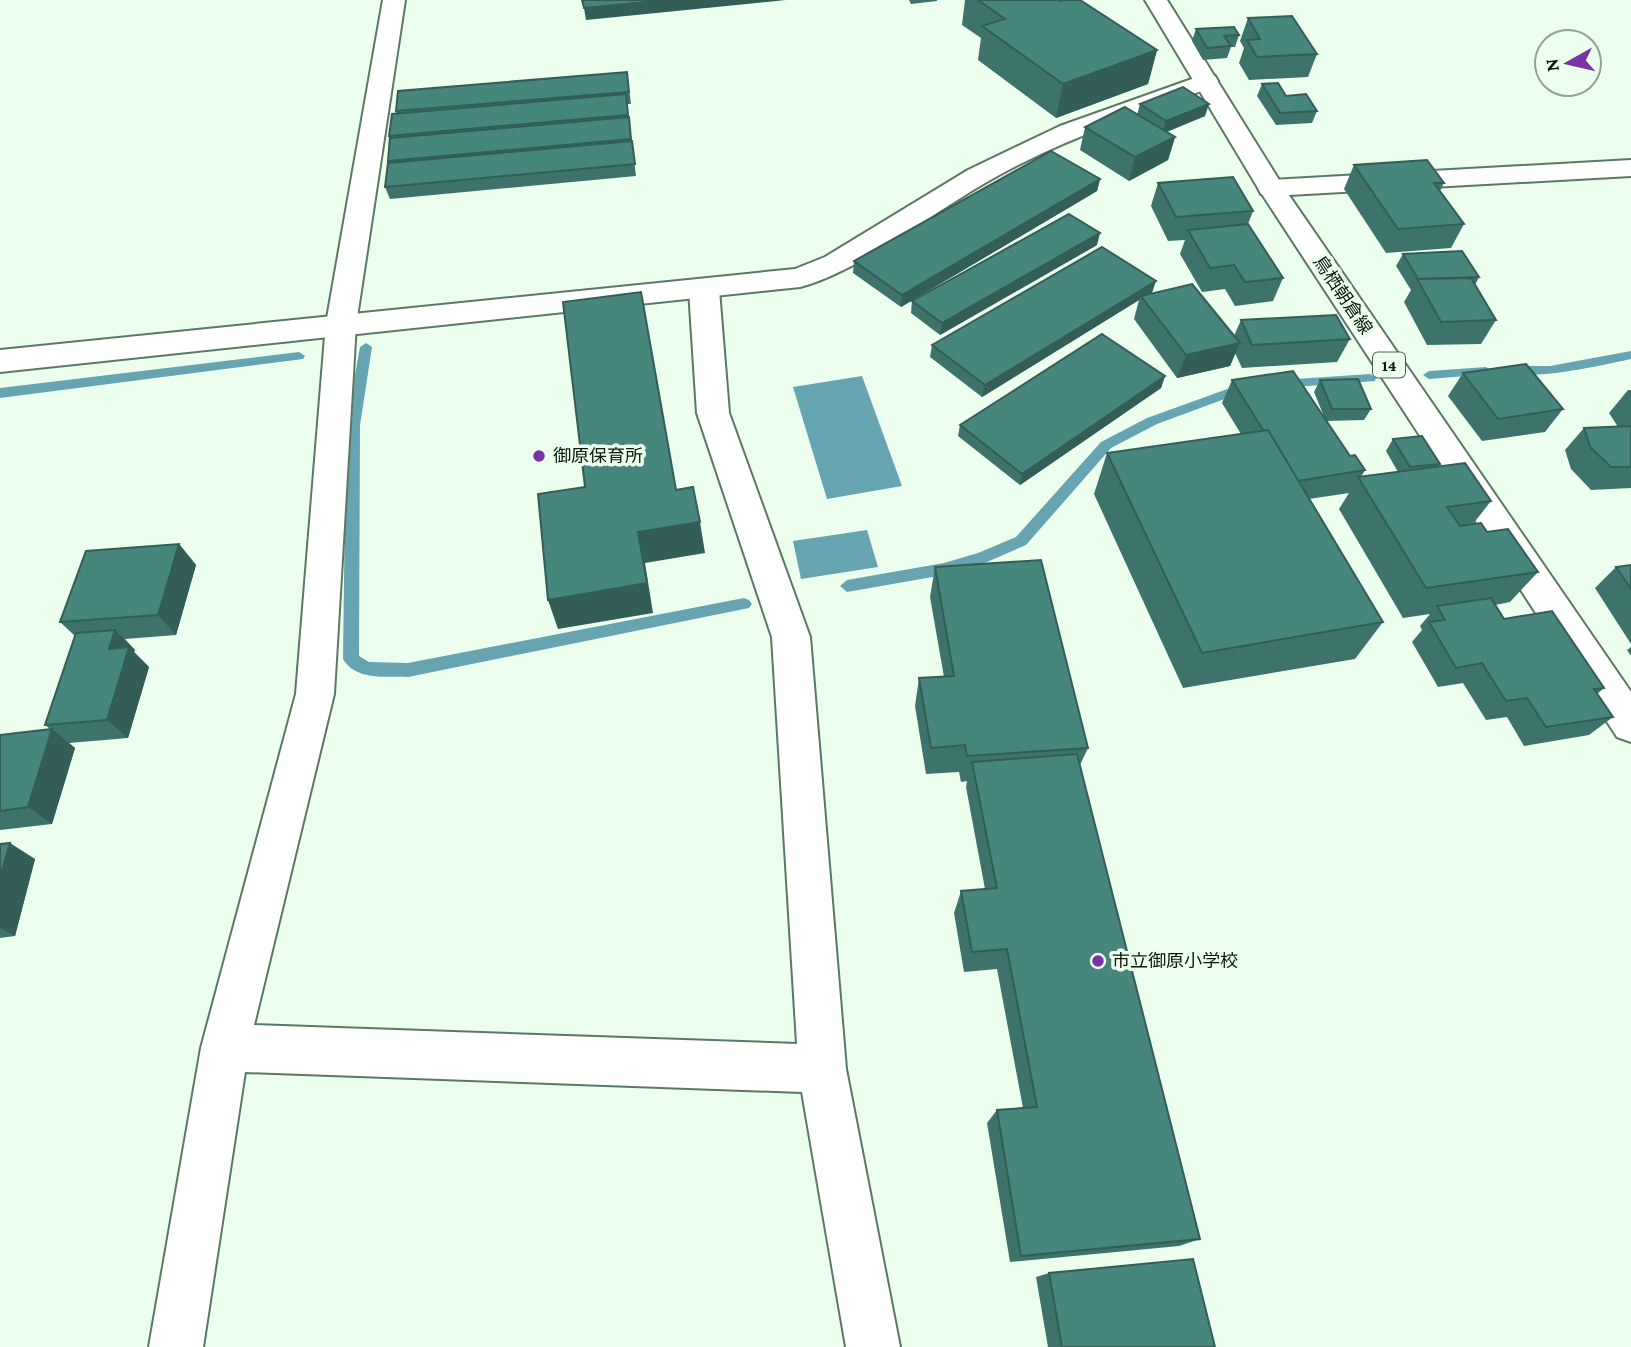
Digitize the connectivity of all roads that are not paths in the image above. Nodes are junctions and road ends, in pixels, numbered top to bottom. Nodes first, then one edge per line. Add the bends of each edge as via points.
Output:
1 (394, 0) edge
2 (1156, 0) edge
3 (1206, 81) junction
4 (1631, 168) edge
5 (1271, 188) junction
6 (704, 290) junction
7 (341, 324) junction
8 (0, 361) edge
9 (1631, 724) edge
10 (225, 1048) junction
11 (822, 1069) junction
12 (176, 1347) edge
13 (873, 1347) edge

1 - 7 street
2 - 3 street, 鳥栖朝倉線 / 14
3 - 5 street, 鳥栖朝倉線 / 14
3 - 6 street via 1069,131 977,176 835,263 800,278
4 - 5 street
5 - 9 street, 鳥栖朝倉線 / 14
6 - 7 street
6 - 11 street via 713,413 791,637
7 - 8 street
7 - 10 street via 315,694
10 - 11 street
10 - 12 street
11 - 13 street

